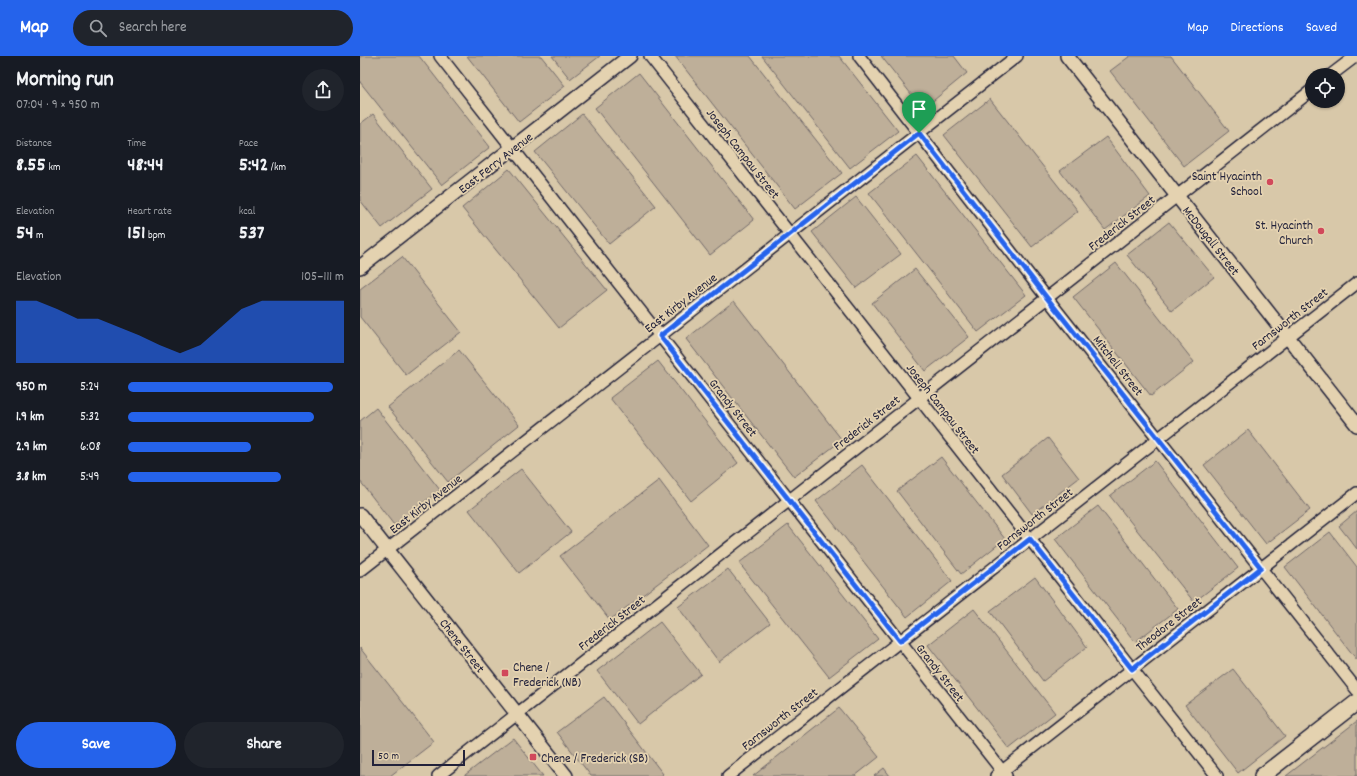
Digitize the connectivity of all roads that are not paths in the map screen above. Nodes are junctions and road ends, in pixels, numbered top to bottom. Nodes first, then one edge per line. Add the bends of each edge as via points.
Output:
1 (440, 56) edge
2 (630, 56) edge
3 (650, 56) edge
4 (859, 56) edge
5 (1017, 56) edge
6 (1067, 56) edge
7 (1356, 56) edge
8 (1340, 68) edge
9 (1305, 95) edge
10 (919, 133) junction
11 (512, 148) junction
12 (1177, 196) junction
13 (789, 234) junction
14 (360, 267) edge
15 (1357, 283) edge
16 (1047, 298) junction
17 (660, 336) junction
18 (1288, 337) junction
19 (919, 398) junction
20 (1357, 425) edge
21 (1159, 438) junction
22 (1357, 493) edge
23 (789, 500) junction
24 (360, 515) edge
25 (1030, 539) junction
26 (388, 550) junction
27 (1261, 568) junction
28 (360, 571) edge
29 (900, 641) junction
30 (1132, 669) junction
31 (1357, 690) edge
32 (1357, 702) edge
33 (517, 714) junction
34 (1001, 774) edge
35 (438, 776) edge
36 (566, 776) edge
37 (728, 776) edge
38 (1217, 776) edge
39 (1262, 776) edge

1 - 11 street, Grandy Street
2 - 11 street, East Ferry Avenue
3 - 13 street, Joseph Campau Street
4 - 10 street, Mitchell Street
5 - 10 street, East Kirby Avenue
6 - 12 street, McDougall Street
7 - 8 street
9 - 12 street, Frederick Street
10 - 13 street, East Kirby Avenue
10 - 16 street, Mitchell Street
11 - 14 street, East Ferry Avenue
11 - 17 street, Grandy Street
12 - 16 street, Frederick Street
12 - 18 street, McDougall Street
13 - 17 street, East Kirby Avenue
13 - 19 street, Joseph Campau Street
15 - 18 street, Farnsworth Street
16 - 19 street, Frederick Street
16 - 21 street, Mitchell Street
17 - 23 street, Grandy Street
17 - 26 street, East Kirby Avenue
18 - 20 street, McDougall Street
18 - 21 street, Farnsworth Street
19 - 23 street, Frederick Street
19 - 25 street, Joseph Campau Street
21 - 25 street, Farnsworth Street
21 - 27 street, Mitchell Street
22 - 27 street, Theodore Street
23 - 29 street, Grandy Street
23 - 33 street, Frederick Street
24 - 26 street, Chene Street
25 - 29 street, Farnsworth Street
25 - 30 street, Joseph Campau Street
26 - 28 street, East Kirby Avenue
26 - 33 street, Chene Street
27 - 30 street, Theodore Street
27 - 31 street, Mitchell Street
29 - 34 street, Grandy Street
29 - 37 street, Farnsworth Street
30 - 34 street, Theodore Street
30 - 38 street, Joseph Campau Street
32 - 39 main road
33 - 35 street, Frederick Street
33 - 36 street, Chene Street

